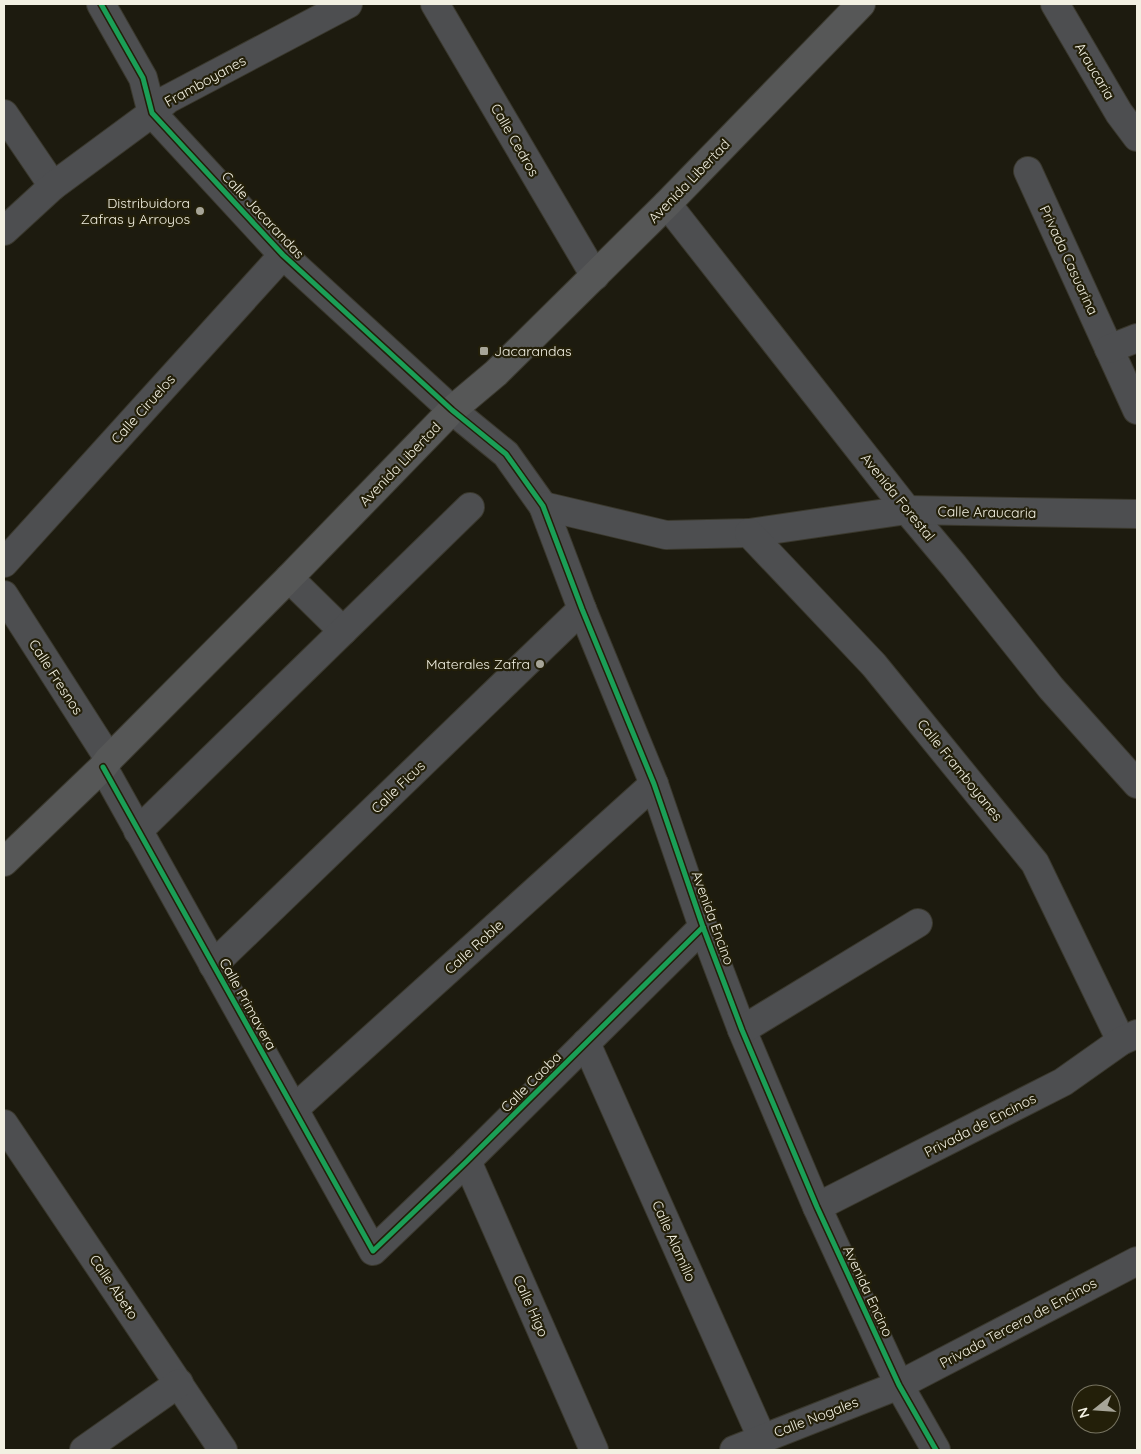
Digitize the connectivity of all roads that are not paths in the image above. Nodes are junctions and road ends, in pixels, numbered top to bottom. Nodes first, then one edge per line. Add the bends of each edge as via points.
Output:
1 (101, 4) edge
2 (348, 4) edge
3 (435, 4) edge
4 (861, 4) edge
5 (1055, 4) edge
6 (1128, 106) edge
7 (152, 113) junction
8 (4, 114) edge
9 (1137, 137) edge
10 (1028, 171) dead end
11 (53, 186) junction
12 (667, 204) junction
13 (4, 231) edge
14 (283, 255) junction
15 (595, 276) junction
16 (1137, 338) edge
17 (1109, 349) junction
18 (452, 410) junction
19 (1137, 410) edge
20 (544, 506) junction
21 (470, 507) dead end
22 (907, 510) junction
23 (1137, 514) edge
24 (749, 533) junction
25 (4, 563) edge
26 (289, 578) junction
27 (4, 595) edge
28 (582, 609) junction
29 (343, 631) junction
30 (106, 763) junction
31 (654, 784) junction
32 (1137, 784) edge
33 (138, 831) junction
34 (4, 862) edge
35 (918, 923) dead end
36 (703, 926) junction
37 (213, 965) junction
38 (742, 1030) junction
39 (1129, 1037) edge
40 (586, 1043) junction
41 (294, 1109) junction
42 (4, 1124) edge
43 (467, 1161) junction
44 (817, 1207) junction
45 (373, 1251) joint
46 (1137, 1261) edge
47 (179, 1383) junction
48 (899, 1385) junction
49 (762, 1438) junction
50 (84, 1450) edge
51 (223, 1450) edge
52 (594, 1450) edge
53 (734, 1450) edge
54 (936, 1450) edge

1 - 7 street, Calle Jacarandas via 143,78
2 - 7 street, Framboyanes via 168,99
3 - 15 street, Calle Cedros
4 - 12 main road, Avenida Libertad
5 - 6 street, Araucaria
6 - 9 street, Araucaria
7 - 11 street, Framboyanes
7 - 14 street, Calle Jacarandas
8 - 11 street
10 - 17 street, Privada Casuarina
11 - 13 street, Framboyanes
12 - 15 main road, Avenida Libertad
12 - 22 street, Avenida Forestal
14 - 18 street, Calle Jacarandas
14 - 25 street, Calle Ciruelos
15 - 18 main road, Avenida Libertad via 496,374
16 - 17 street
17 - 19 street, Privada Casuarina
18 - 20 street, Avenida Encino via 506,454
18 - 26 main road, Avenida Libertad
20 - 24 street, Calle Araucaria via 666,535
20 - 28 street, Avenida Encino
21 - 29 street
22 - 23 street, Calle Araucaria
22 - 24 street, Calle Araucaria
22 - 32 street, Avenida Forestal via 1051,688
24 - 39 street, Calle Framboyanes via 874,665 1035,863
26 - 29 street
26 - 30 main road, Avenida Libertad
27 - 30 street, Calle Fresnos
28 - 31 street, Avenida Encino
28 - 37 street, Calle Ficus
29 - 33 street
30 - 33 street, Calle Primavera
30 - 34 main road, Avenida Libertad
31 - 36 street, Avenida Encino
31 - 41 street, Calle Roble
33 - 37 street, Calle Primavera
35 - 38 street
36 - 38 street, Avenida Encino
36 - 40 street, Calle Caoba
37 - 41 street, Calle Primavera
38 - 44 street, Avenida Encino
39 - 44 street, Privada de Encinos via 1063,1082
40 - 43 street, Calle Caoba
40 - 49 street, Calle Alamillo
41 - 45 street, Calle Primavera
42 - 47 street, Calle Abeto
43 - 45 street, Calle Caoba
43 - 52 street, Calle Higo
44 - 48 street, Avenida Encino
46 - 48 street, Privada Tercera de Encinos
47 - 50 street
47 - 51 street, Calle Abeto
48 - 49 street, Calle Nogales
48 - 54 street, Avenida Encino
49 - 53 street, Calle Nogales

